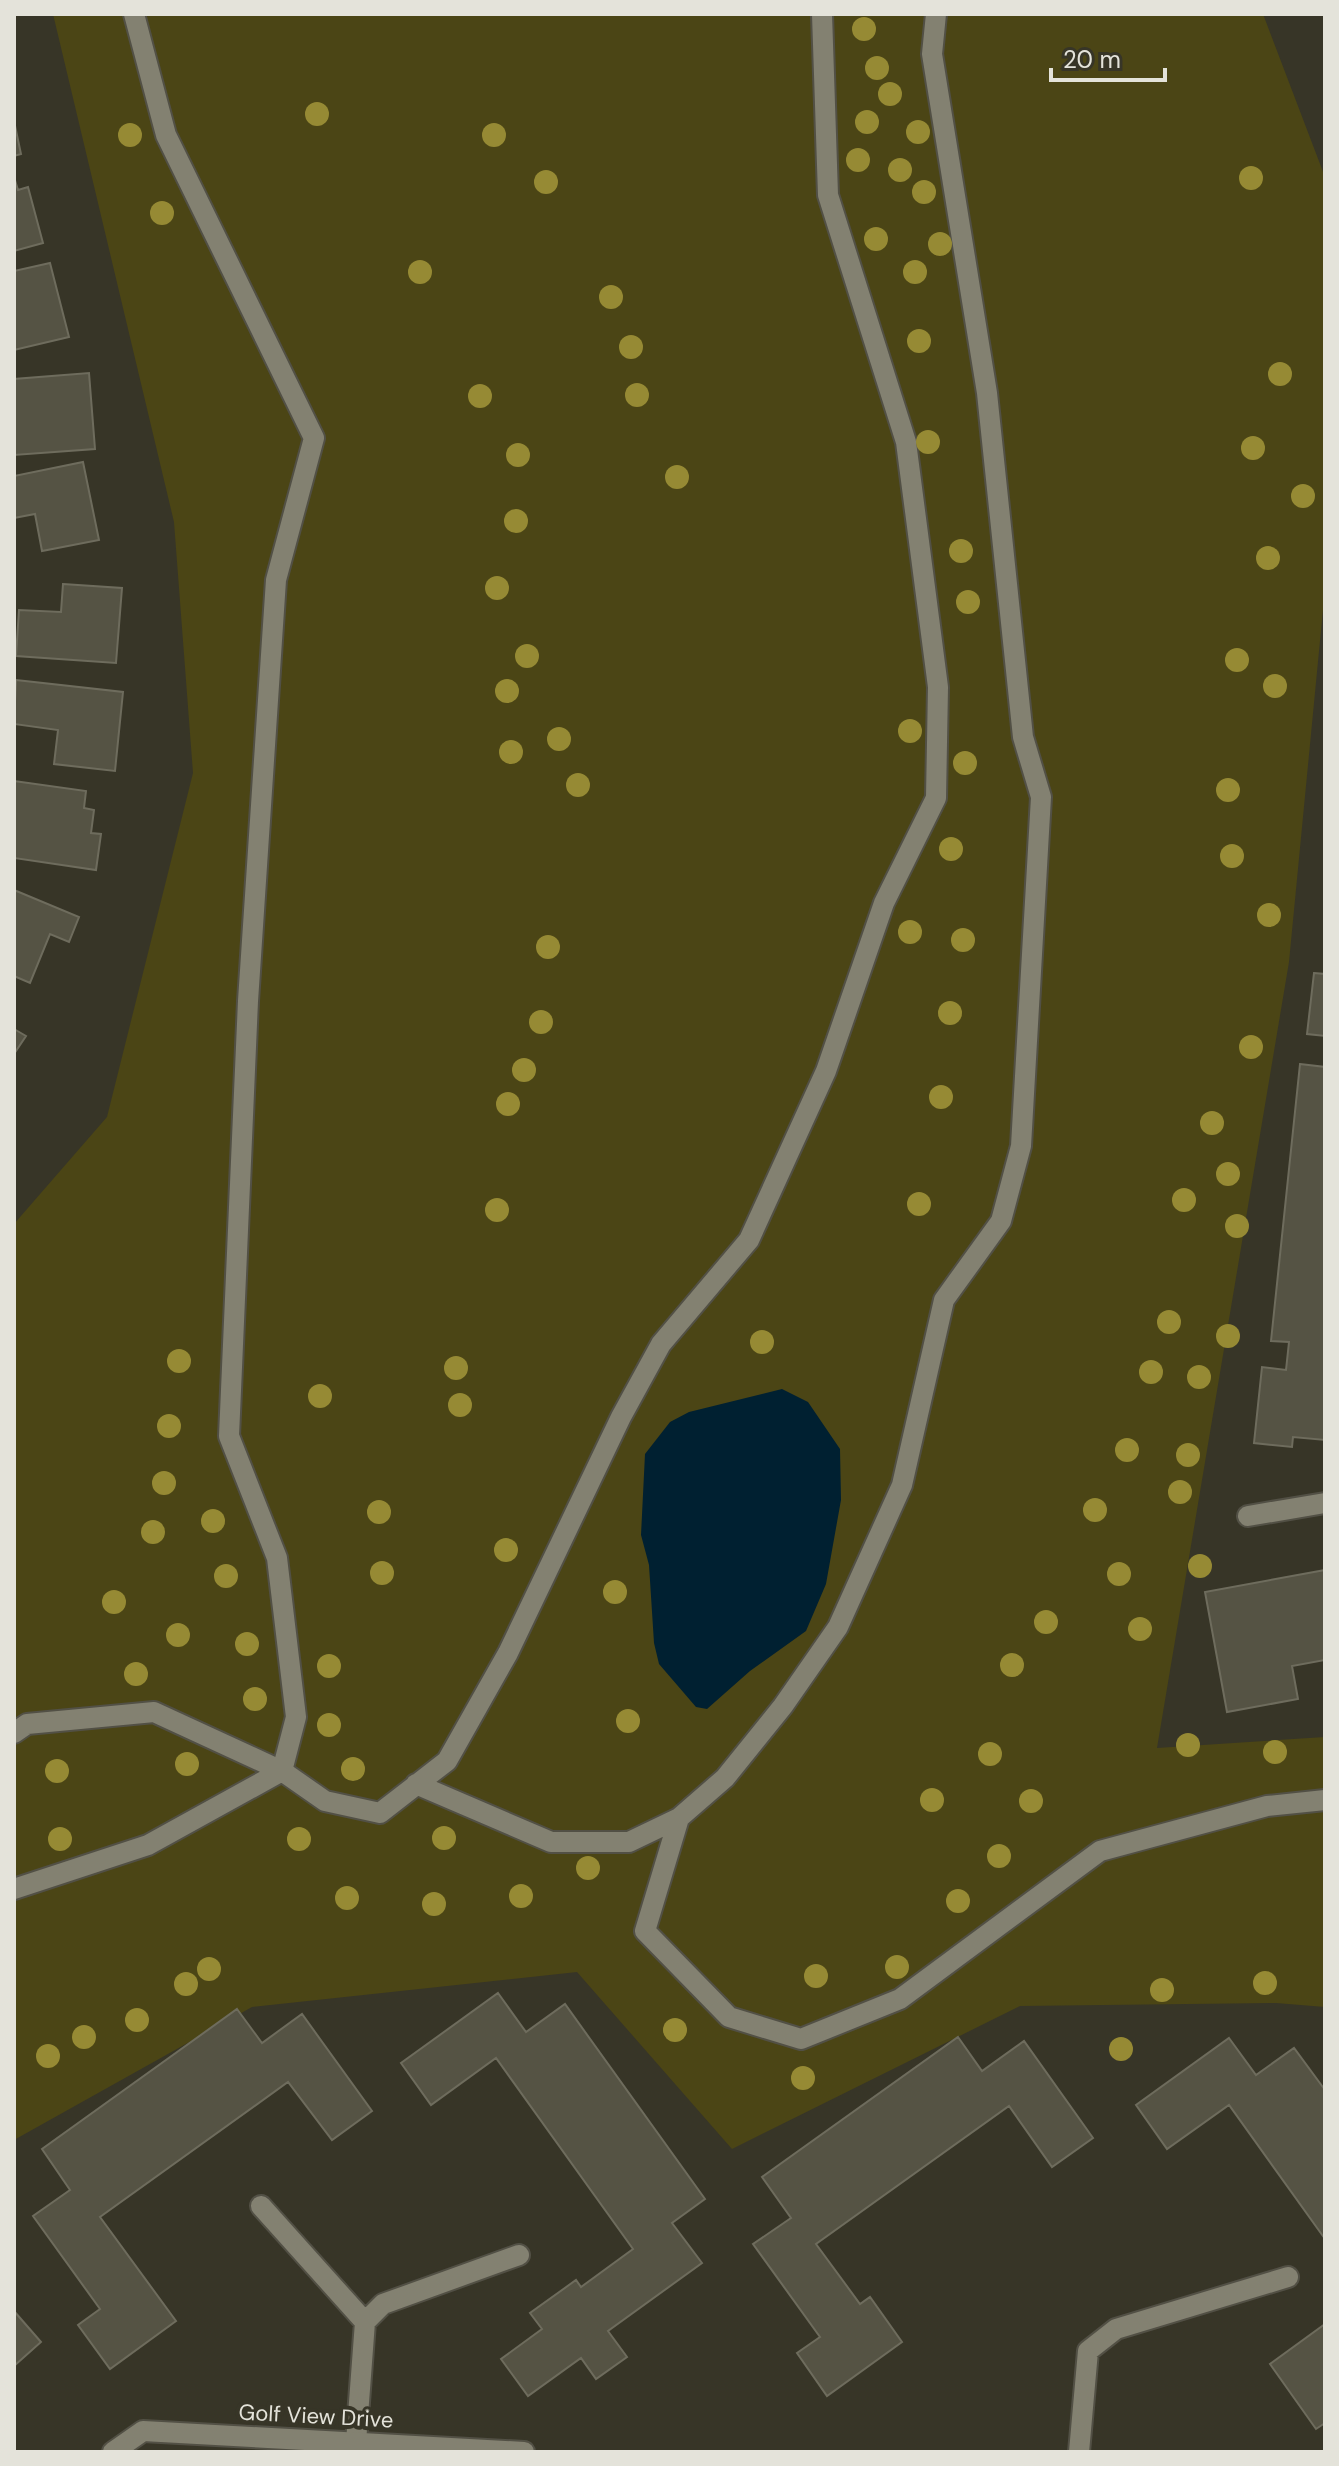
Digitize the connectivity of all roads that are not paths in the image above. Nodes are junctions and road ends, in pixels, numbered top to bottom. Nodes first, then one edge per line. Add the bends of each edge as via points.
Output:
1 (134, 14) edge
2 (822, 14) edge
3 (936, 14) edge
4 (1325, 1503) edge
5 (1248, 1516) dead end
6 (14, 1733) edge
7 (282, 1771) junction
8 (416, 1784) junction
9 (1325, 1800) edge
10 (679, 1818) junction
11 (14, 1889) edge
12 (261, 2206) dead end
13 (519, 2255) dead end
14 (1288, 2277) dead end
15 (365, 2322) junction
16 (356, 2442) junction
17 (113, 2452) edge
18 (524, 2452) edge
19 (1079, 2452) edge

1 - 7 street via 166,135 314,438 276,580 248,1001 229,1436 277,1558 296,1717
2 - 8 street via 828,195 906,442 938,687 936,798 884,903 826,1071 749,1240 661,1344 508,1653 447,1761
3 - 10 street via 932,54 987,393 1023,737 1041,797 1021,1146 1001,1221 944,1300 902,1485 838,1627 725,1778
4 - 5 street
6 - 7 street via 27,1724 154,1712
7 - 8 street via 325,1801 380,1813
7 - 11 street via 148,1845
8 - 10 street via 551,1842 629,1842
9 - 10 street via 1267,1806 1100,1851 900,1999 801,2039 729,2017 645,1931
12 - 15 street
13 - 15 street via 383,2304
14 - 19 street via 1116,2329 1088,2351
15 - 16 street
16 - 17 street, Golf View Drive via 143,2431
16 - 18 street, Golf View Drive

